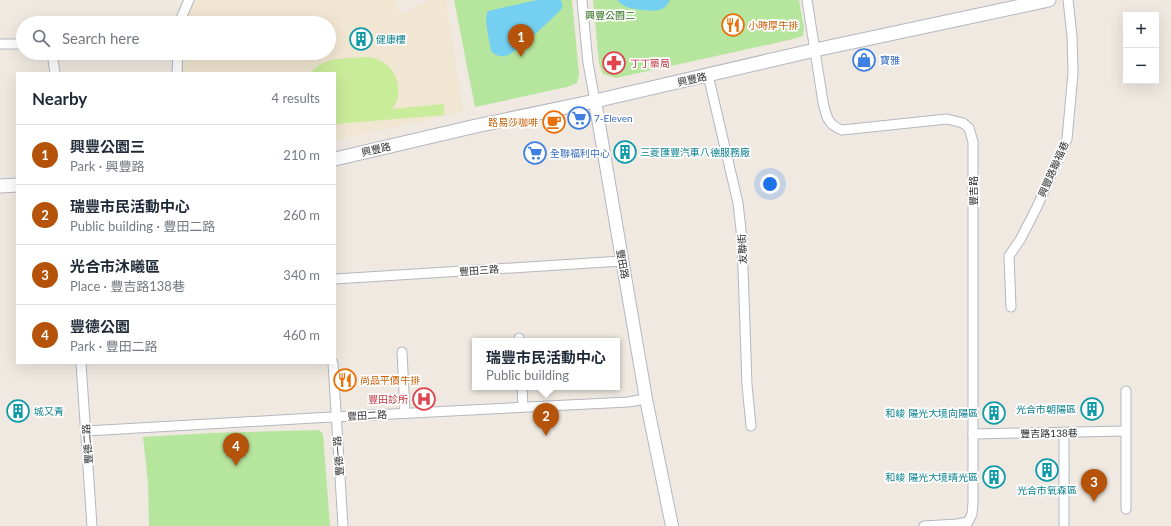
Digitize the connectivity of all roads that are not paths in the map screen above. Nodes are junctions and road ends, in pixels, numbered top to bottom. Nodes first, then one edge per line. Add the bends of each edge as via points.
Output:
1 (189, 0) edge
2 (582, 0) edge
3 (807, 0) edge
4 (1047, 0) edge
5 (1068, 0) edge
6 (182, 16) edge
7 (0, 44) edge
8 (16, 44) edge
9 (815, 50) junction
10 (53, 60) edge
11 (178, 60) edge
12 (56, 72) edge
13 (177, 72) edge
14 (708, 75) junction
15 (595, 101) junction
16 (336, 159) edge
17 (16, 185) edge
18 (0, 186) edge
19 (622, 261) junction
20 (336, 279) edge
21 (1011, 306) dead end
22 (402, 352) dead end
23 (81, 364) edge
24 (333, 364) edge
25 (522, 390) edge
26 (1126, 391) dead end
27 (646, 399) junction
28 (523, 407) junction
29 (405, 414) junction
30 (336, 417) junction
31 (751, 426) dead end
32 (1125, 430) junction
33 (86, 431) junction
34 (1064, 432) junction
35 (973, 434) junction
36 (1126, 509) dead end
37 (92, 526) edge
38 (343, 526) edge
39 (672, 526) edge
40 (924, 526) edge
41 (1064, 526) edge

1 - 6 street
2 - 15 street, 豐田路 via 588,63
3 - 9 street, 豐吉路
4 - 9 main road, 興豐路
5 - 21 street, 興豐路聯福巷 via 1073,73 1067,139 1036,209 1009,256
7 - 8 street
9 - 14 main road, 興豐路
9 - 35 street, 豐吉路 via 826,116 834,127 842,130 947,119 963,123 969,128 973,142
10 - 12 street
11 - 13 street
14 - 15 main road, 興豐路
14 - 31 street, 友聯街 via 738,203
15 - 16 main road, 興豐路
15 - 19 street, 豐田路
17 - 18 main road
19 - 20 street, 豐田三路
19 - 27 street, 豐田路
22 - 29 street
23 - 33 street, 豐德二路
24 - 30 street, 豐德一路
25 - 28 street
26 - 32 street
27 - 28 street, 豐田二路
27 - 39 street, 豐田路
28 - 29 street, 豐田二路
29 - 30 street, 豐田二路
30 - 33 street, 豐田二路
30 - 38 street, 豐德一路
32 - 34 street, 豐吉路138巷
32 - 36 street
33 - 37 street, 豐德二路
34 - 35 street, 豐吉路138巷
34 - 41 street
35 - 40 street, 豐吉路 via 974,504 968,522

